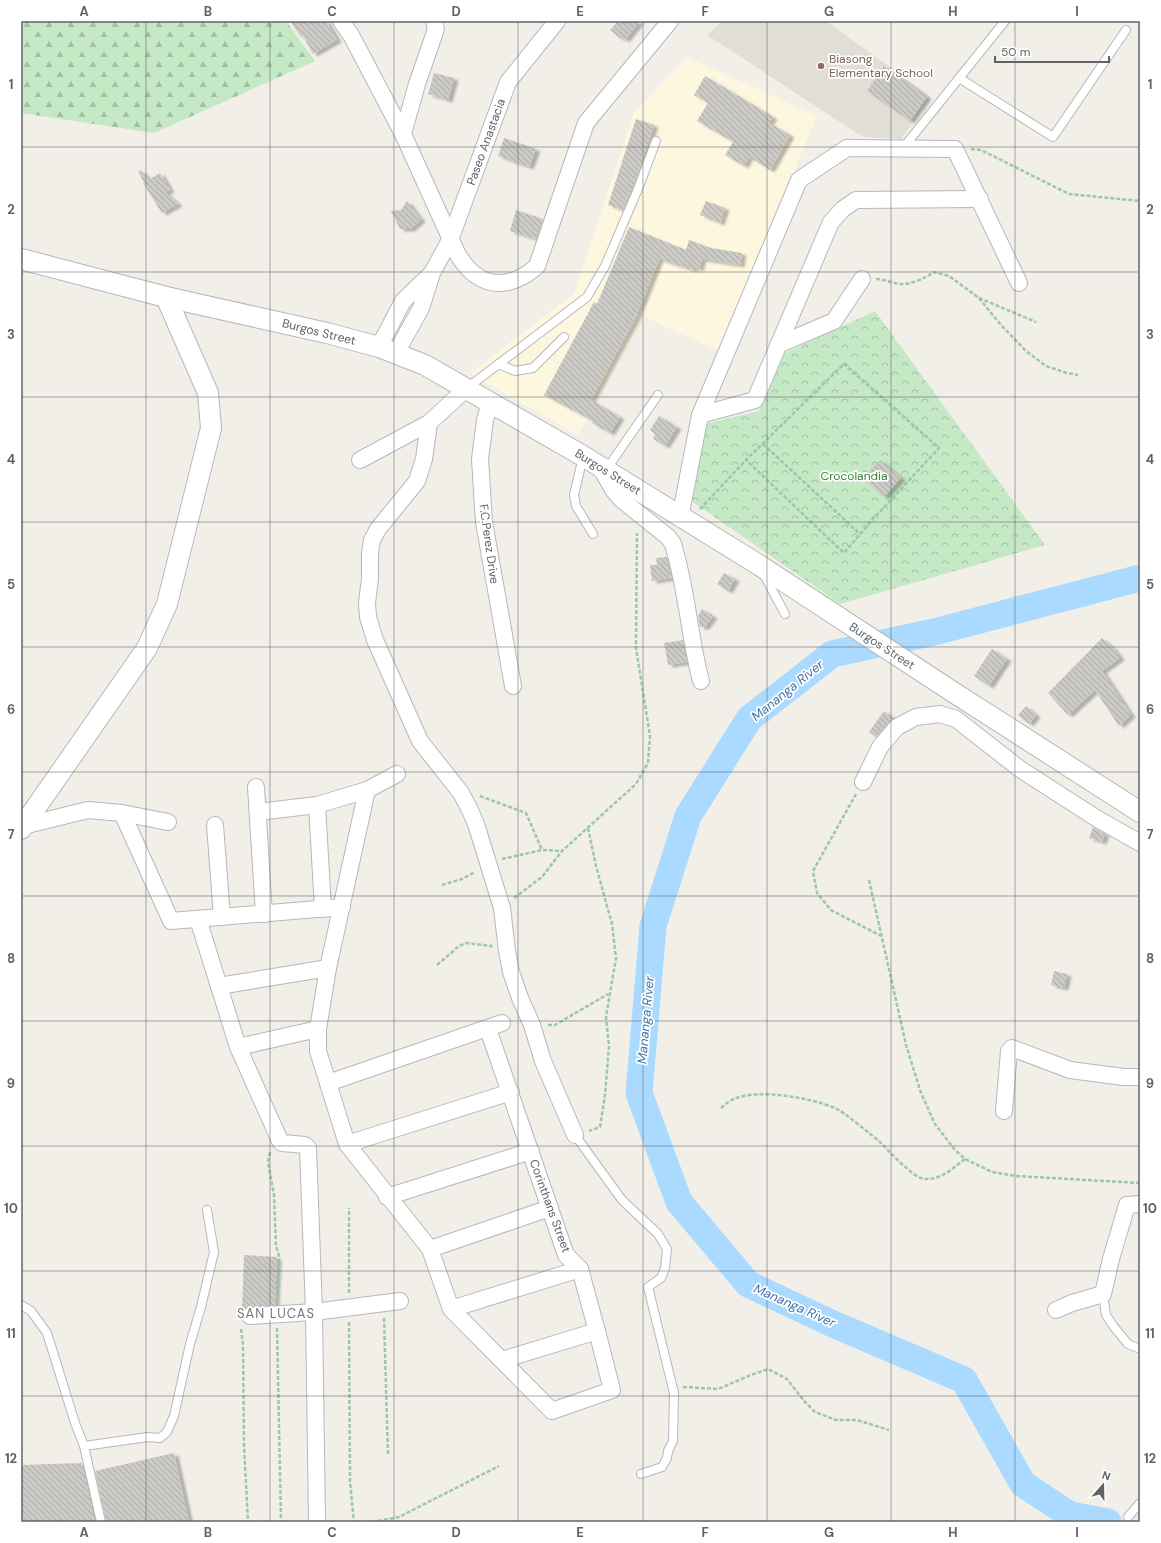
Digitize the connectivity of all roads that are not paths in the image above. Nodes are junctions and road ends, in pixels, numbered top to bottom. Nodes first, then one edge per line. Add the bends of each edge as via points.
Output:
1 (341, 21) edge
2 (434, 21) edge
3 (557, 21) edge
4 (670, 21) edge
5 (1005, 21) edge
6 (1126, 30) dead end
7 (959, 78) junction
8 (403, 134) junction
9 (656, 141) dead end
10 (903, 148) junction
11 (980, 199) junction
12 (450, 240) junction
13 (21, 259) edge
14 (862, 279) road end
15 (1019, 283) dead end
16 (166, 297) junction
17 (564, 337) dead end
18 (778, 345) junction
19 (387, 350) junction
20 (499, 364) junction
21 (467, 388) junction
22 (658, 395) dead end
23 (490, 402) junction
24 (700, 416) junction
25 (429, 423) junction
26 (583, 456) junction
27 (360, 460) dead end
28 (603, 469) junction
29 (680, 518) junction
30 (593, 534) dead end
31 (759, 566) junction
32 (785, 614) dead end
33 (701, 681) dead end
34 (513, 686) dead end
35 (397, 774) dead end
36 (863, 782) road end
37 (256, 786) dead end
38 (367, 790) junction
39 (317, 805) junction
40 (258, 812) junction
41 (1140, 812) edge
42 (122, 813) junction
43 (168, 822) dead end
44 (215, 825) dead end
45 (22, 828) edge
46 (1140, 844) edge
47 (342, 907) junction
48 (323, 909) junction
49 (264, 914) junction
50 (222, 917) junction
51 (198, 919) junction
52 (328, 968) junction
53 (219, 986) junction
54 (318, 1029) junction
55 (238, 1047) junction
56 (1140, 1077) edge
57 (328, 1083) junction
58 (511, 1092) junction
59 (1004, 1111) dead end
60 (575, 1135) joint
61 (347, 1144) junction
62 (531, 1151) junction
63 (387, 1197) junction
64 (1140, 1204) edge
65 (550, 1208) junction
66 (206, 1210) dead end
67 (430, 1249) junction
68 (580, 1269) junction
69 (1103, 1294) junction
70 (400, 1301) dead end
71 (21, 1305) edge
72 (451, 1309) junction
73 (1056, 1310) dead end
74 (314, 1312) junction
75 (250, 1316) road end
76 (597, 1331) junction
77 (1140, 1349) edge
78 (502, 1360) junction
79 (84, 1446) junction
80 (641, 1474) dead end
81 (1140, 1503) edge
82 (1128, 1517) dead end
83 (101, 1522) edge
84 (317, 1522) edge

1 - 8 street via 351,35
2 - 8 street via 436,29
3 - 12 street, Paseo Anastacia via 508,82
4 - 12 street via 586,123 537,266 516,281 491,282 477,277 469,270
5 - 7 lane
6 - 7 lane via 1053,136
7 - 10 lane
8 - 12 street
9 - 20 lane via 605,266 588,297
10 - 11 street via 955,149
10 - 24 street via 847,148 799,180
11 - 15 street
11 - 18 street via 856,200 843,209 831,222
12 - 19 street, Paseo Anastacia via 432,273 403,301
13 - 16 street, Burgos Street
14 - 18 street via 834,322
16 - 19 street, Burgos Street via 327,333
16 - 45 street via 208,393 211,428 167,604 147,648
17 - 20 lane via 533,368 515,371
18 - 24 street via 755,400
19 - 21 street, Burgos Street via 425,364
20 - 21 lane
21 - 23 street, Burgos Street
21 - 25 street
22 - 28 lane
23 - 26 street, Burgos Street
23 - 34 street, F.C.Perez Drive via 484,420 480,459 484,522
24 - 29 street
25 - 27 street
25 - 60 street via 424,459 417,481 372,540 368,617 375,640 420,741 461,794 476,824 502,908 511,972 543,1061
26 - 28 street, Burgos Street
26 - 30 lane via 574,495 576,506
28 - 29 street, Burgos Street
28 - 33 street via 614,491 622,500 668,537 673,544
29 - 31 street, Burgos Street
31 - 32 lane
31 - 41 street, Burgos Street
35 - 38 street
36 - 46 street via 880,746 896,727 916,717 940,714 956,719 1020,769
37 - 40 street
38 - 39 street
38 - 47 street
39 - 40 street
39 - 48 street
40 - 49 street
42 - 43 street
42 - 45 street via 88,810
42 - 51 street via 171,921
44 - 50 street
47 - 48 street
47 - 52 street
48 - 49 street
49 - 50 street
50 - 51 street
51 - 53 street
52 - 53 street
52 - 54 street
53 - 55 street
54 - 55 street
54 - 57 street via 318,1051
55 - 74 street via 280,1141 305,1145 308,1148
56 - 59 street via 1070,1070 1012,1048 1009,1051
57 - 58 street, Corinthans Street via 495,1026
57 - 61 street
58 - 61 street
58 - 62 street, Corinthans Street
60 - 80 lane via 622,1200 658,1234 667,1249 661,1278 648,1287 674,1393 673,1441 662,1467
61 - 63 street
62 - 63 street
62 - 65 street, Corinthans Street
63 - 67 street
64 - 69 street via 1127,1205
65 - 67 street
65 - 68 street, Corinthans Street via 566,1255
66 - 79 lane via 214,1252 174,1416 167,1432 160,1438 148,1437
67 - 72 street
68 - 72 street
68 - 76 street, Corinthans Street
69 - 73 street
69 - 77 lane via 1106,1314 1114,1327 1128,1344
70 - 74 street
71 - 79 lane via 31,1311 47,1333
72 - 78 street
74 - 75 street
74 - 84 street
76 - 78 street
76 - 78 street, Corinthans Street via 612,1390 552,1411
79 - 83 lane
81 - 82 lane

